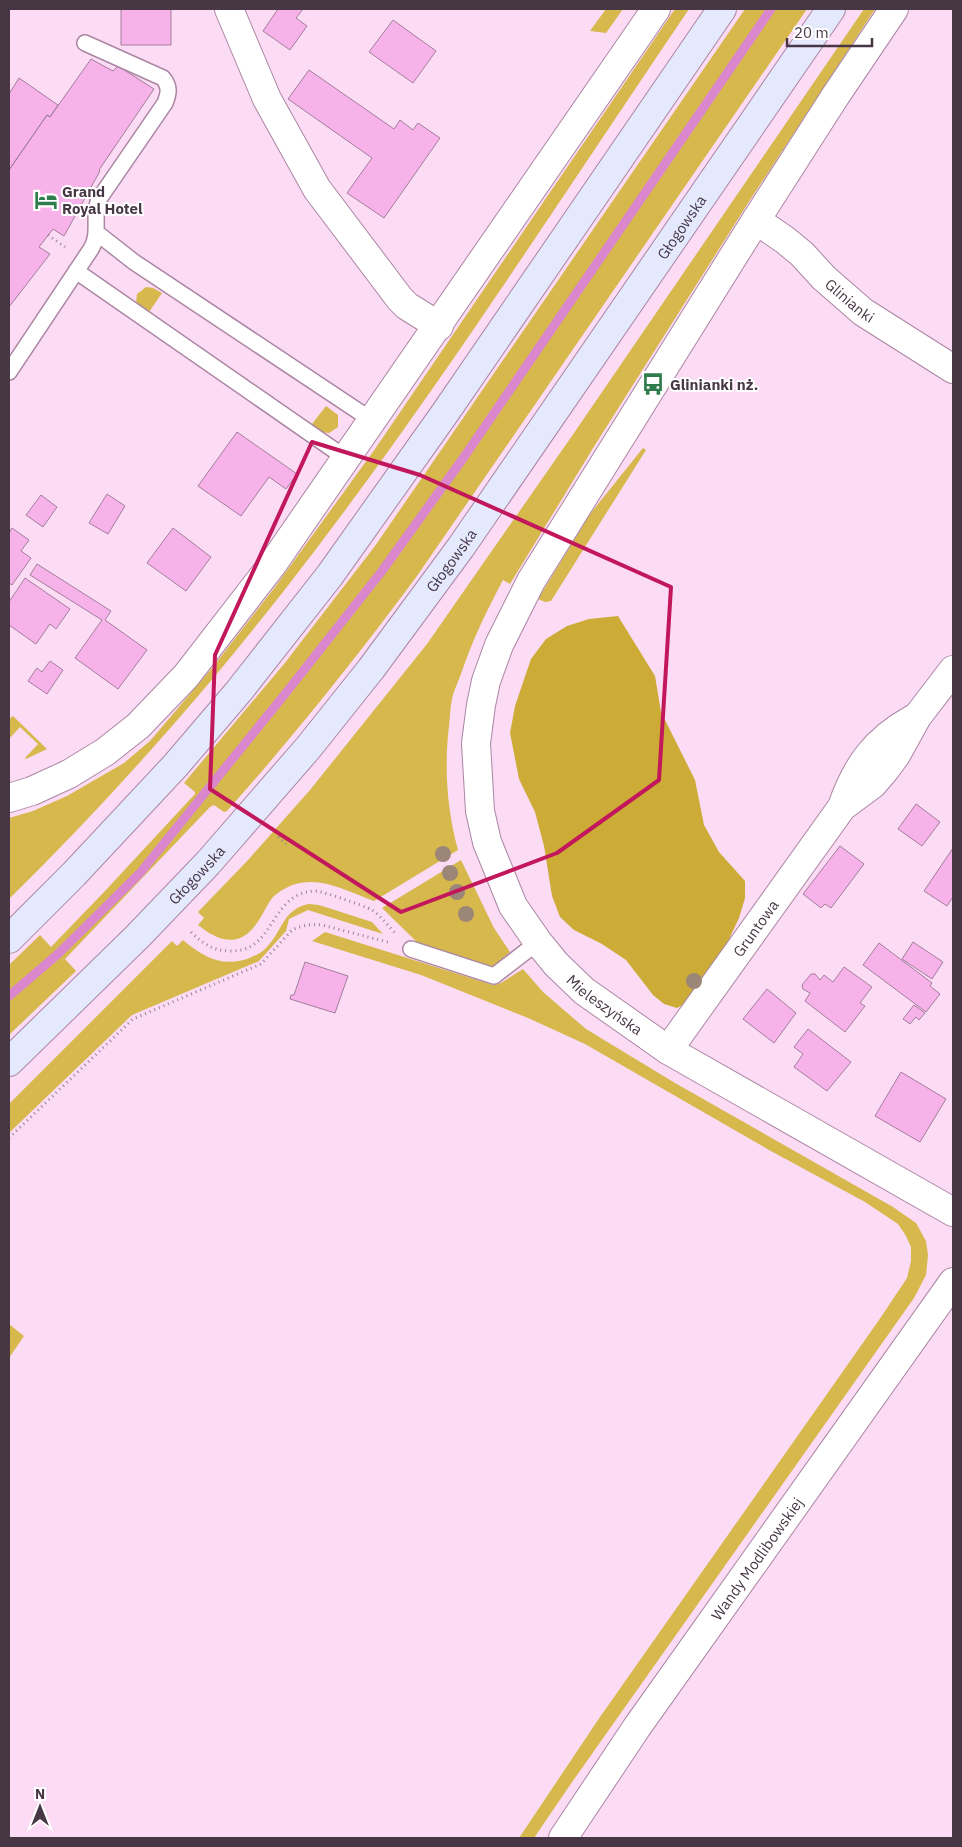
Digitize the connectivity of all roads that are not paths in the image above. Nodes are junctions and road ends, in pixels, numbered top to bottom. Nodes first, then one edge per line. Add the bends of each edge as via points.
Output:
1 (228, 9) edge
2 (656, 9) edge
3 (722, 9) edge
4 (831, 9) edge
5 (894, 9) edge
6 (85, 43) dead end
7 (756, 220) junction
8 (97, 233) junction
9 (76, 271) junction
10 (439, 326) junction
11 (953, 369) edge
12 (9, 372) edge
13 (373, 421) junction
14 (347, 459) junction
15 (953, 670) edge
16 (9, 798) edge
17 (9, 939) edge
18 (538, 942) junction
19 (411, 949) road end
20 (668, 1050) junction
21 (9, 1062) edge
22 (953, 1212) edge
23 (953, 1282) edge
24 (563, 1838) edge

1 - 10 street via 267,99 317,189 400,299
2 - 10 street
3 - 17 main road via 330,575 175,766
4 - 21 main road, Głogowska via 477,524 371,669 308,748 208,863
5 - 7 street
6 - 8 lane via 163,78 169,89 165,103 99,199 95,214
7 - 11 street, Glinianki via 802,254 863,312
7 - 18 street, Mieleszyńska via 531,581 498,644 482,697 476,743 480,810 487,842 513,906
8 - 9 lane via 95,243
8 - 13 lane via 134,262
9 - 12 lane
9 - 14 lane
10 - 13 street
13 - 14 street
14 - 16 street via 267,572 186,676 156,708 121,740 87,764 32,791
15 - 20 street, Gruntowa via 873,784 842,807
18 - 19 lane via 494,976
18 - 20 street, Mieleszyńska via 584,991
20 - 22 street, Mieleszyńska
23 - 24 street, Wandy Modlibowskiej

